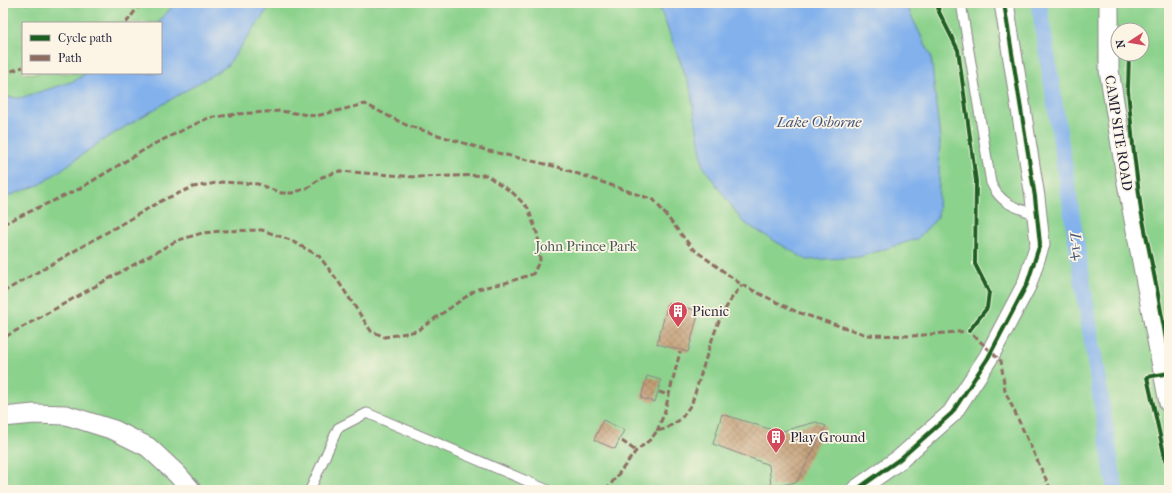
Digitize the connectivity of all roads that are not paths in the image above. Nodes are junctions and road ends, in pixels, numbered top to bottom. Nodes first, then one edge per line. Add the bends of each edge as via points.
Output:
1 (961, 3) edge
2 (1004, 3) edge
3 (1109, 3) edge
4 (1037, 215) junction
5 (1169, 403) edge
6 (3, 417) edge
7 (535, 487) edge
8 (191, 490) edge
9 (310, 490) edge
10 (548, 490) edge
11 (856, 490) edge

1 - 4 lane via 995,192 1007,204
2 - 4 street
3 - 5 street, CAMP SITE ROAD via 1110,78 1127,184
4 - 11 street via 1040,244 1027,284 988,358 952,413 900,459
6 - 8 street via 34,414 66,415 114,430 148,447 178,474
7 - 9 lane via 367,413 338,428
7 - 10 lane

